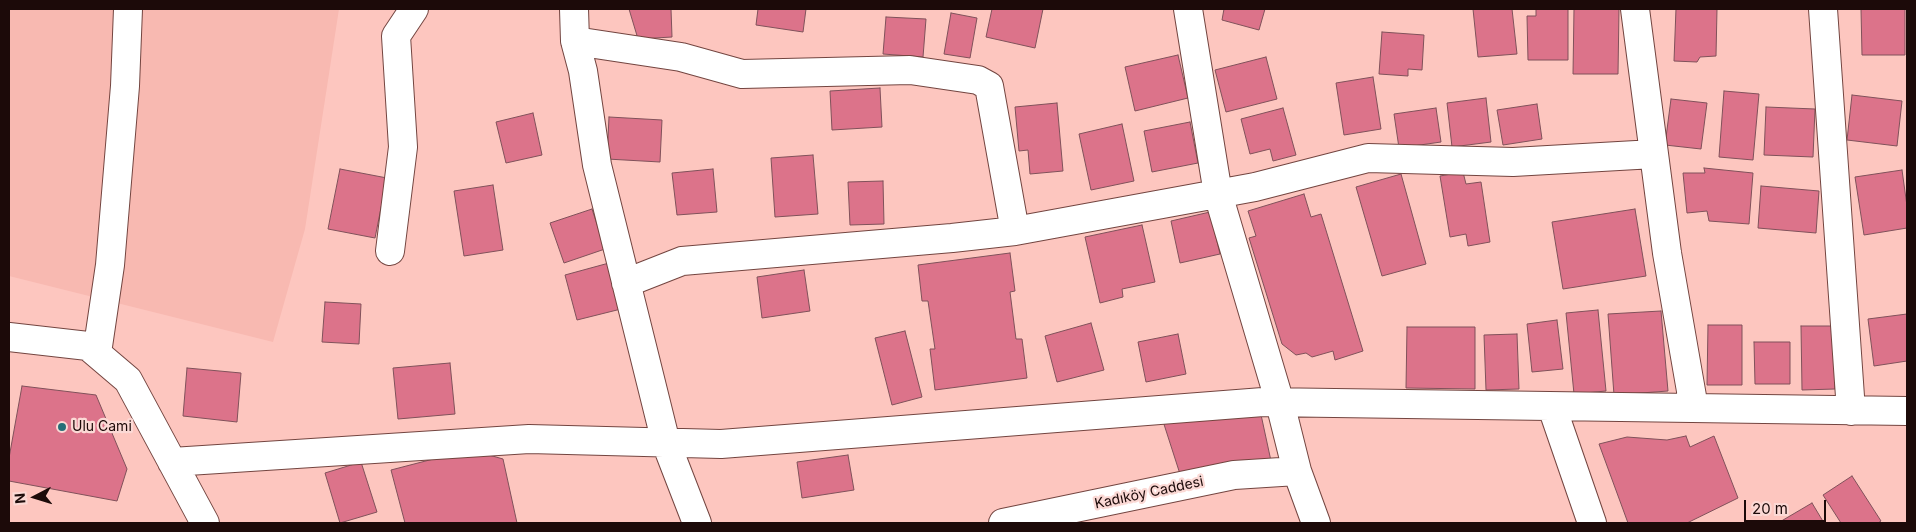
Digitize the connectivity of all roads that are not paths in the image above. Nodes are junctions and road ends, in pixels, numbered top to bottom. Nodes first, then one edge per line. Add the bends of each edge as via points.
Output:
1 (128, 9) edge
2 (414, 9) edge
3 (574, 9) edge
4 (1188, 9) edge
5 (1635, 9) edge
6 (1822, 9) edge
7 (574, 41) junction
8 (1654, 154) junction
9 (1218, 194) junction
10 (1015, 230) junction
11 (390, 252) dead end
12 (626, 283) junction
13 (9, 337) edge
14 (97, 353) junction
15 (1280, 403) junction
16 (1552, 407) junction
17 (1694, 408) junction
18 (1851, 411) junction
19 (1907, 411) edge
20 (666, 443) junction
21 (172, 462) junction
22 (1297, 471) junction
23 (201, 520) edge
24 (697, 523) edge
25 (1003, 523) edge
26 (1316, 523) edge
27 (1592, 523) edge

1 - 14 street via 126,86 110,265
2 - 11 street via 396,36 403,147
3 - 7 street
4 - 9 street
5 - 8 street
6 - 18 street
7 - 10 street via 682,57 742,74 910,70 978,80 989,86
7 - 12 street via 583,72 597,165
8 - 9 street via 1513,162 1368,158
8 - 17 street via 1666,253
9 - 10 street
9 - 15 street
10 - 12 street via 682,262
12 - 20 street
13 - 14 street via 88,346
14 - 21 street via 128,380
15 - 16 street
15 - 20 street via 721,444
15 - 22 street
16 - 17 street
16 - 27 street
17 - 18 street
18 - 19 street
20 - 21 street via 529,439
20 - 24 street
21 - 23 street
22 - 25 street, Kadıköy Caddesi via 1234,475
22 - 26 street

